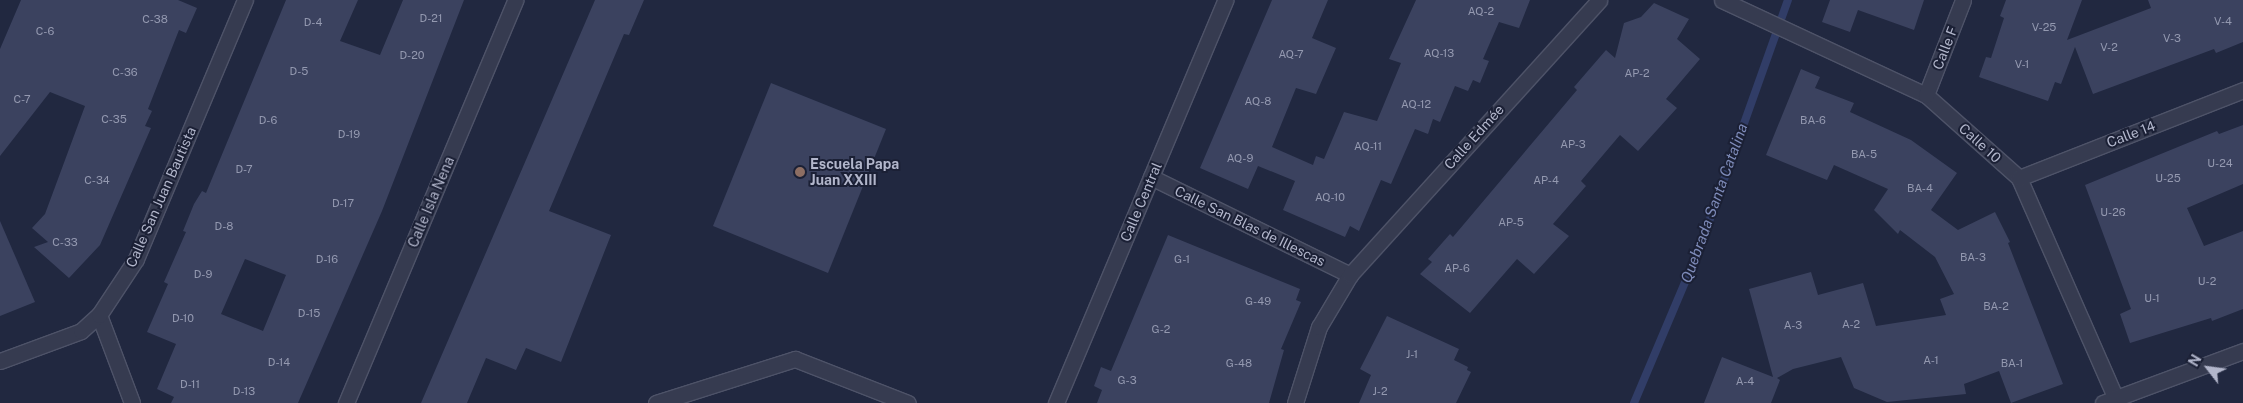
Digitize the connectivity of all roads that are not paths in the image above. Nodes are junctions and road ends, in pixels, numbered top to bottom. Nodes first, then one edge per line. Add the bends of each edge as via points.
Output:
1 (245, 0) edge
2 (515, 0) edge
3 (1225, 0) edge
4 (1599, 0) edge
5 (1722, 0) edge
6 (1963, 0) edge
7 (2243, 90) edge
8 (1926, 95) junction
9 (1151, 177) junction
10 (2019, 178) junction
11 (1350, 275) junction
12 (99, 314) junction
13 (2243, 350) edge
14 (0, 361) edge
15 (2112, 401) edge
16 (132, 403) edge
17 (346, 403) edge
18 (656, 403) edge
19 (908, 403) edge
20 (1056, 403) edge
21 (1295, 403) edge

1 - 12 street, Calle San Juan Bautista via 136,259
2 - 17 street, Calle Isla Nena
3 - 9 street, Calle Central
4 - 11 street, Calle Edmée
5 - 8 street, Calle 10
6 - 8 street, Calle F
7 - 10 street, Calle 14
8 - 10 street, Calle 10
9 - 11 street, Calle San Blas de Illescas
9 - 20 street, Calle Central
10 - 15 street, Calle 10
11 - 21 street, Calle Edmée via 1319,327
12 - 14 street, Calle San Juan Bautista via 81,331
12 - 16 street
13 - 15 street
18 - 19 street via 795,359

